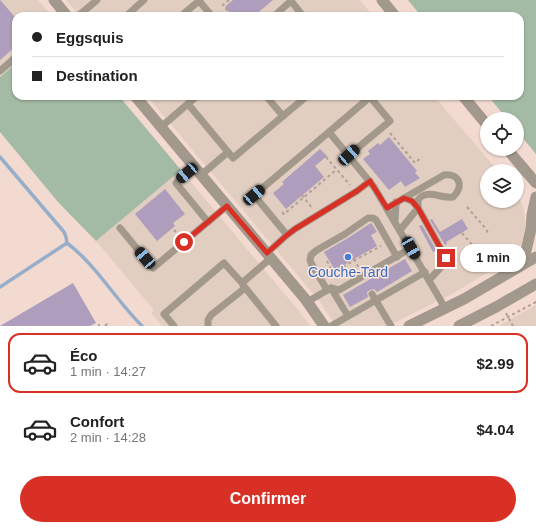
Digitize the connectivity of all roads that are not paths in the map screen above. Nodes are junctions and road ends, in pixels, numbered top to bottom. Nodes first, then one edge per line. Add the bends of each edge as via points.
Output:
1 (54, 0) edge
2 (97, 0) edge
3 (144, 0) edge
4 (200, 0) edge
5 (382, 0) edge
6 (63, 12) edge
7 (83, 12) edge
8 (130, 12) edge
9 (186, 12) edge
10 (209, 12) edge
11 (279, 12) edge
12 (300, 12) edge
13 (392, 12) edge
14 (12, 60) edge
15 (0, 71) edge
16 (139, 100) edge
17 (192, 100) edge
18 (269, 100) edge
19 (302, 100) edge
20 (366, 100) edge
21 (372, 100) edge
22 (466, 100) edge
23 (188, 104) junction
24 (283, 116) junction
25 (480, 117) edge
26 (161, 127) junction
27 (329, 132) junction
28 (228, 152) junction
29 (349, 155) junction
30 (513, 156) edge
31 (197, 171) junction
32 (370, 181) junction
33 (536, 183) edge
34 (404, 198) junction
35 (536, 198) edge
36 (396, 202) junction
37 (227, 206) junction
38 (387, 208) junction
39 (418, 208) junction
40 (208, 222) junction
41 (395, 222) junction
42 (120, 228) dead end
43 (400, 230) junction
44 (287, 235) junction
45 (411, 248) junction
46 (269, 256) junction
47 (397, 256) junction
48 (536, 257) edge
49 (523, 264) junction
50 (425, 272) junction
51 (429, 280) junction
52 (536, 284) edge
53 (243, 286) junction
54 (329, 289) junction
55 (374, 297) junction
56 (307, 302) junction
57 (444, 308) junction
58 (348, 316) junction
59 (174, 326) edge
60 (208, 326) edge
61 (276, 326) edge
62 (324, 326) edge
63 (331, 326) edge
64 (391, 326) edge
65 (409, 326) edge
66 (458, 326) edge

1 - 6 street
2 - 7 lane
3 - 8 lane
4 - 9 lane
4 - 10 lane
5 - 13 street
11 - 12 lane via 291,1
14 - 15 lane
16 - 26 street
17 - 23 lane
18 - 24 lane
19 - 24 lane
20 - 27 lane
21 - 29 lane via 390,121
22 - 25 street
23 - 26 lane
23 - 28 lane
24 - 28 lane via 233,158
26 - 31 street
27 - 29 lane
27 - 44 lane via 254,195
28 - 31 lane
29 - 32 lane
30 - 33 street
31 - 37 street
31 - 40 lane via 176,183
32 - 38 lane
32 - 44 lane
34 - 36 lane
34 - 39 lane via 412,201
34 - 39 lane via 444,175 452,175 458,180 460,187 453,197 425,195 418,200
35 - 49 street
36 - 38 lane
36 - 41 lane
37 - 40 lane
37 - 46 street
38 - 41 lane
39 - 43 lane
39 - 51 lane via 446,258 445,263
40 - 42 lane via 153,268
41 - 43 lane
43 - 45 lane
44 - 46 lane
45 - 47 lane
45 - 50 lane
46 - 53 lane
46 - 56 street
47 - 54 lane via 364,279 339,290
47 - 54 lane via 376,220 368,218 311,255 311,263
48 - 49 street
49 - 57 street via 468,297
50 - 51 lane
50 - 55 lane
51 - 57 lane
52 - 66 street
53 - 59 lane via 224,263 164,314
53 - 60 lane via 211,315
53 - 61 lane
54 - 56 lane
54 - 58 lane
55 - 58 lane
55 - 64 lane
56 - 62 street
57 - 65 street
58 - 63 lane

